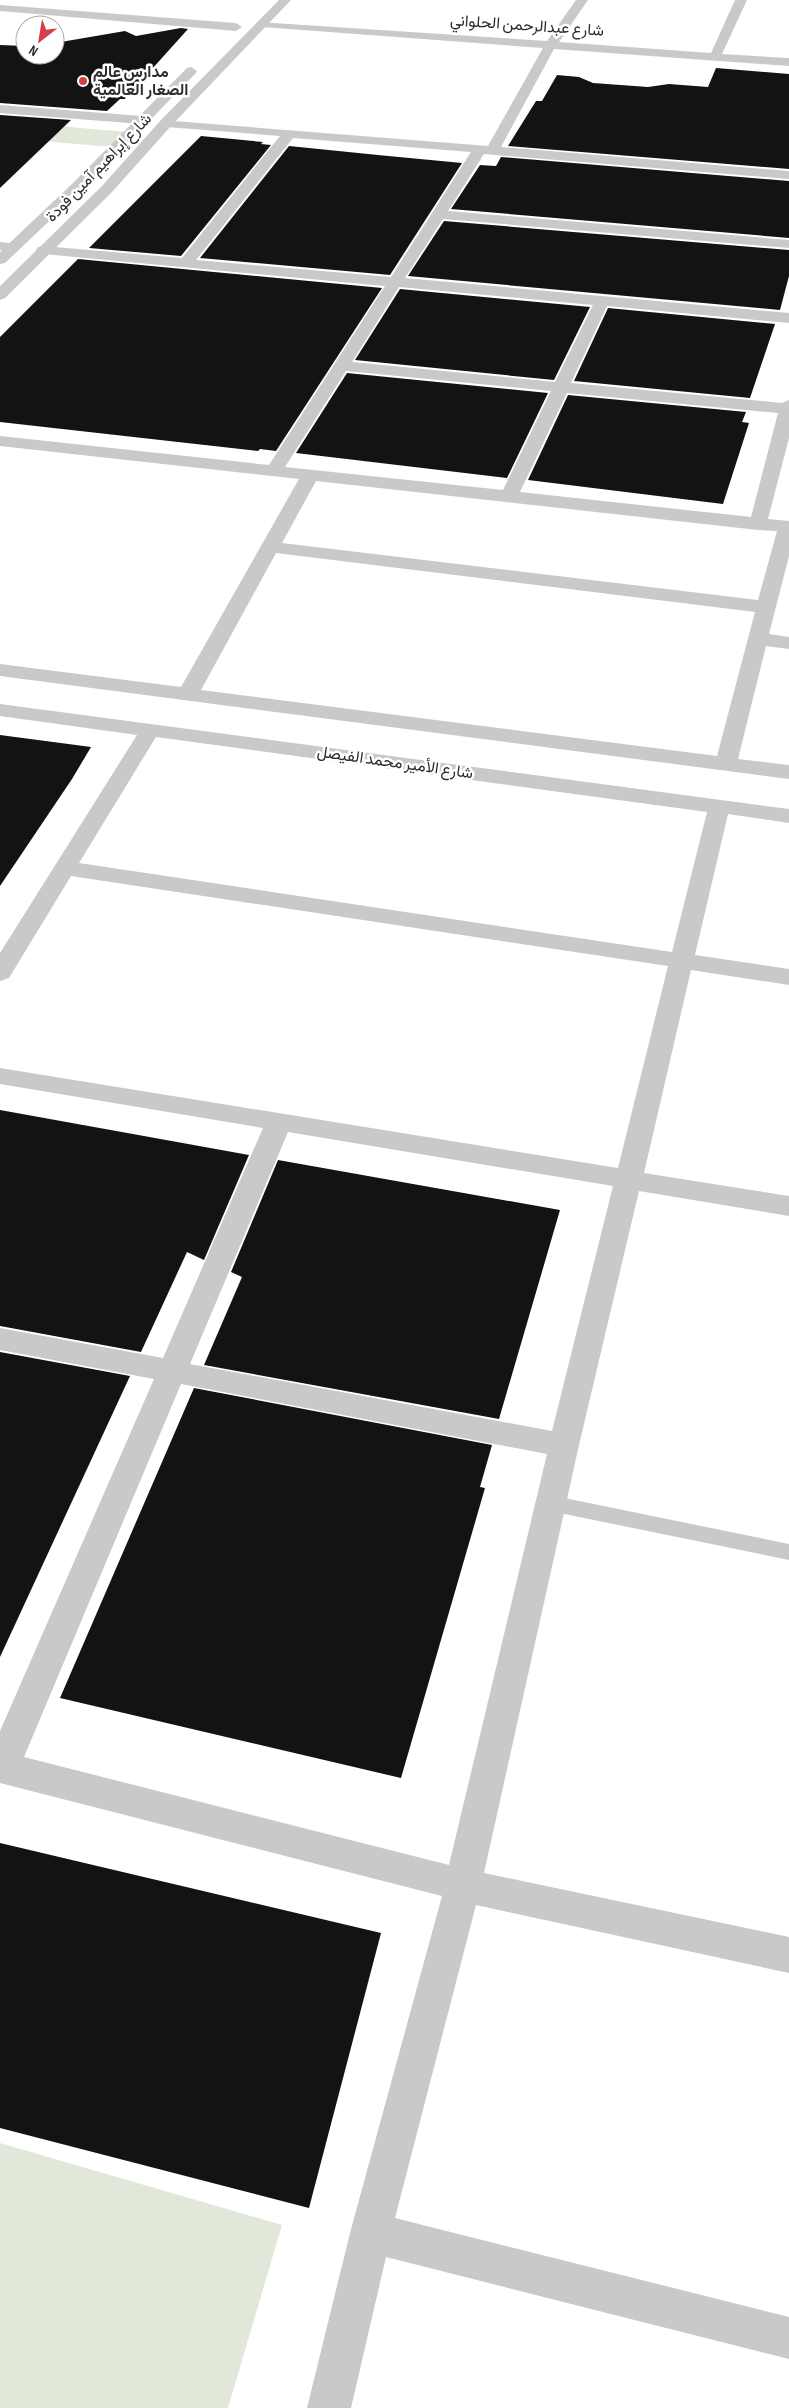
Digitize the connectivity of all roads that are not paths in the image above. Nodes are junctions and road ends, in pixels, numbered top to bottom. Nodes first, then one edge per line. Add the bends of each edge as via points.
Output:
1 (285, 0) edge
2 (582, 0) edge
3 (740, 0) edge
4 (0, 8) edge
5 (262, 24) junction
6 (222, 40) dead end
7 (552, 44) junction
8 (715, 56) junction
9 (202, 60) dead end
10 (789, 62) edge
11 (0, 109) edge
12 (142, 120) junction
13 (166, 123) junction
14 (290, 134) junction
15 (485, 151) junction
16 (789, 175) edge
17 (77, 186) junction
18 (107, 189) junction
19 (438, 214) junction
20 (789, 244) edge
21 (7, 247) edge
22 (43, 250) junction
23 (0, 260) edge
24 (186, 264) junction
25 (395, 282) junction
26 (0, 295) edge
27 (602, 301) junction
28 (789, 318) edge
29 (341, 366) junction
30 (560, 387) junction
31 (789, 407) edge
32 (0, 441) edge
33 (274, 471) junction
34 (310, 475) junction
35 (509, 496) junction
36 (758, 524) junction
37 (788, 527) edge
38 (270, 547) junction
39 (766, 607) junction
40 (758, 639) junction
41 (789, 643) edge
42 (0, 670) edge
43 (188, 694) junction
44 (0, 710) edge
45 (150, 730) junction
46 (726, 764) junction
47 (789, 772) edge
48 (719, 806) junction
49 (789, 816) edge
50 (64, 868) junction
51 (682, 961) junction
52 (0, 973) edge
53 (789, 977) edge
54 (0, 1076) edge
55 (279, 1122) junction
56 (628, 1180) junction
57 (789, 1206) edge
58 (0, 1339) edge
59 (171, 1371) junction
60 (564, 1445) junction
61 (550, 1503) junction
62 (789, 1552) edge
63 (1, 1767) edge
64 (463, 1885) junction
65 (789, 1955) edge
66 (371, 2233) junction
67 (789, 2338) edge
68 (329, 2408) edge

1 - 5 street, شارع إبراهيم آمين فودة
2 - 7 street
3 - 8 street
4 - 6 street via 239,23
5 - 7 street, شارع عبدالرحمن الحلواني
5 - 13 street, شارع إبراهيم آمين فودة
7 - 8 street, شارع عبدالرحمن الحلواني
7 - 15 street
8 - 10 street, شارع عبدالرحمن الحلواني
9 - 12 street, شارع إبراهيم آمين فودة
11 - 12 street
12 - 17 street, شارع إبراهيم آمين فودة
13 - 14 street
13 - 18 street, شارع إبراهيم آمين فودة
14 - 15 street
14 - 24 street
15 - 16 street
15 - 19 street
17 - 18 street
17 - 21 street, شارع إبراهيم آمين فودة
18 - 22 street, شارع إبراهيم آمين فودة
19 - 20 street
19 - 25 street
21 - 23 street, شارع إبراهيم آمين فودة
22 - 24 street
22 - 26 street, شارع إبراهيم آمين فودة
24 - 25 street
25 - 27 street
25 - 29 street
27 - 28 street
27 - 30 street
29 - 30 street
29 - 33 street
30 - 31 street
30 - 35 street
31 - 36 street
32 - 33 street
33 - 34 street
34 - 35 street
34 - 38 street
35 - 36 street
36 - 37 street
37 - 39 street
38 - 39 street
38 - 43 street
39 - 40 street
40 - 41 street
40 - 46 street
42 - 43 street
43 - 46 street
44 - 45 street, شارع الأمير محمد الفيصل
45 - 48 street, شارع الأمير محمد الفيصل
45 - 50 street
46 - 47 street
48 - 49 street, شارع الأمير محمد الفيصل
48 - 51 street
50 - 51 street
50 - 52 street
51 - 53 street
51 - 56 street
54 - 55 street
55 - 56 street
55 - 59 street
56 - 57 street
56 - 60 street
58 - 59 street
59 - 60 street
59 - 63 street
60 - 61 street
61 - 62 lane
61 - 64 street
63 - 64 street
64 - 65 street
64 - 66 street
66 - 67 street
66 - 68 street

